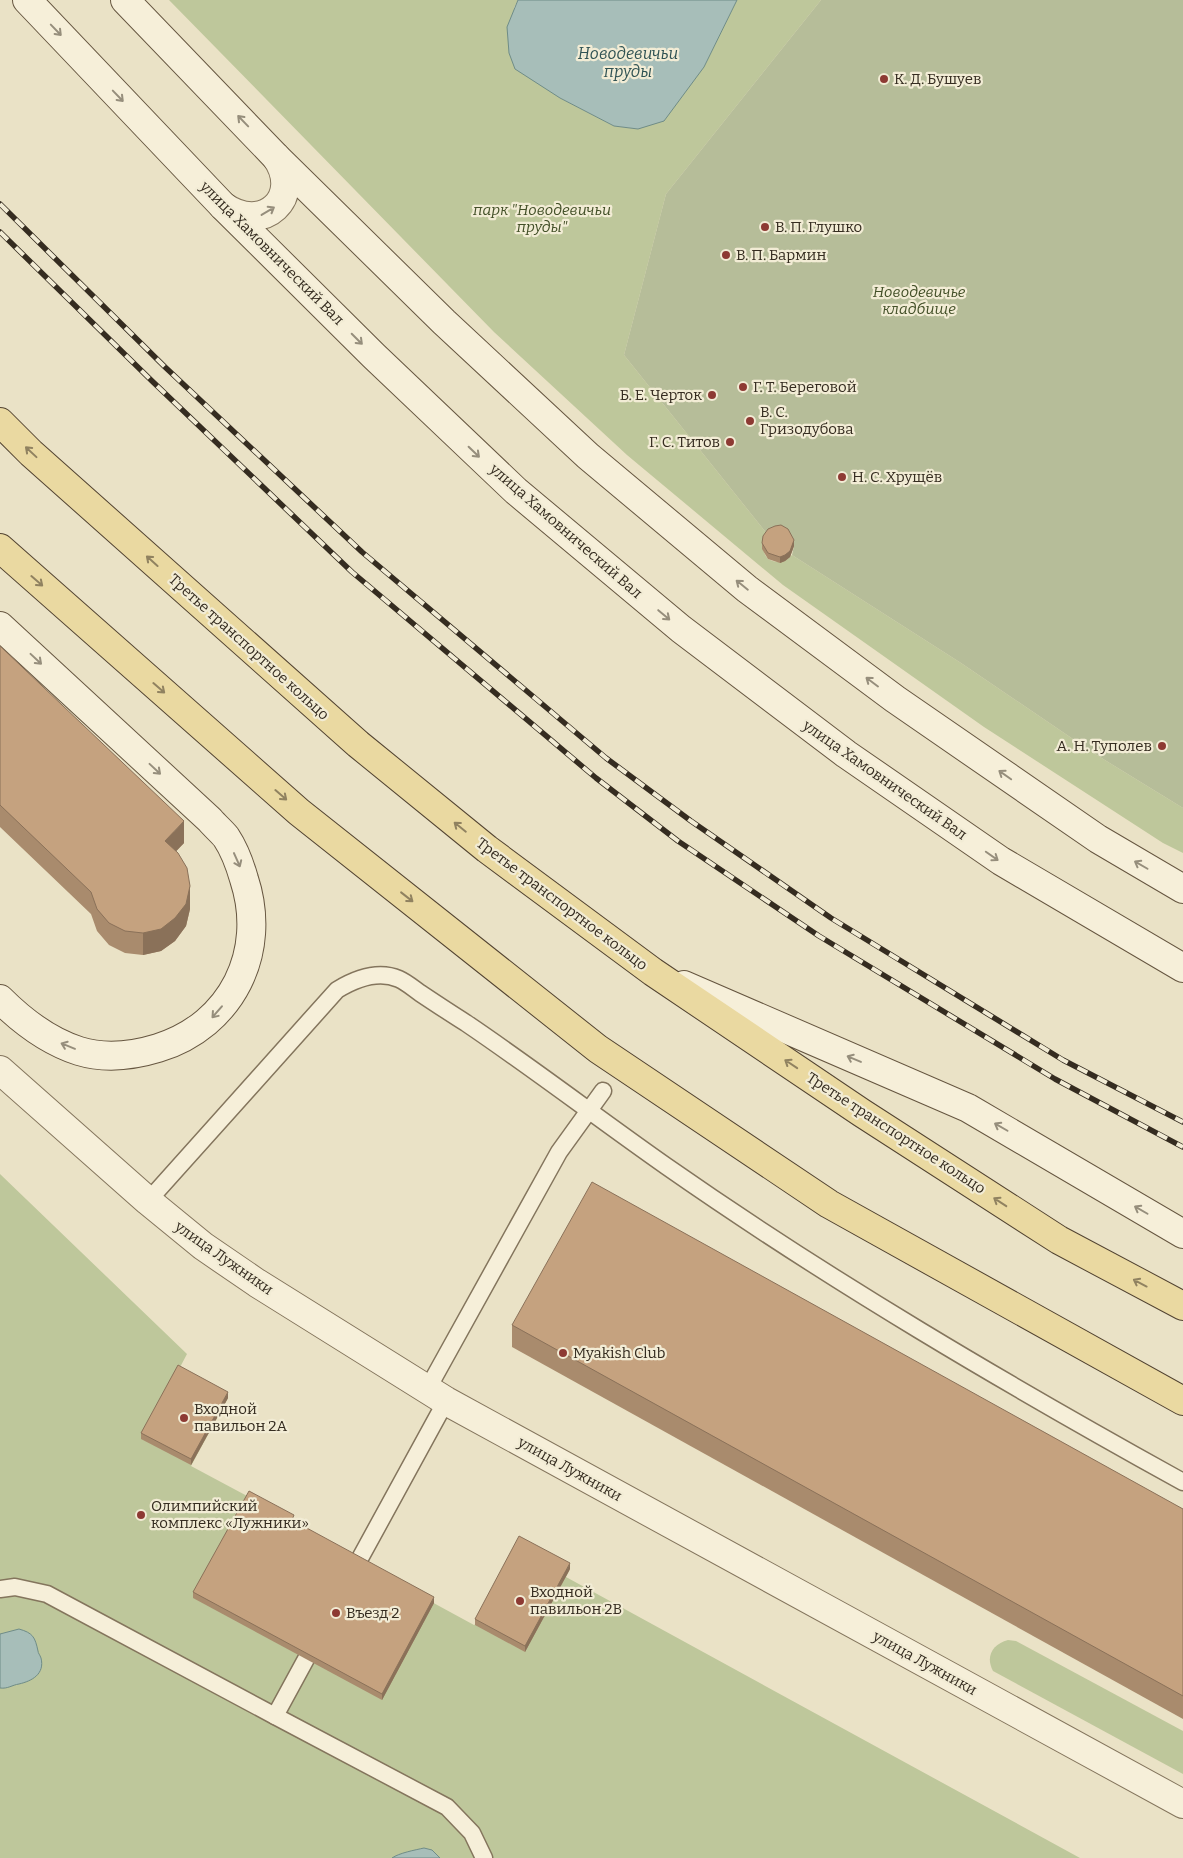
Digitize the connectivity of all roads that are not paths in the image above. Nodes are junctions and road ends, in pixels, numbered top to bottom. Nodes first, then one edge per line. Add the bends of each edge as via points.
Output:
1 (27, 0) edge
2 (125, 0) edge
3 (276, 157) junction
4 (224, 206) junction
5 (0, 422) edge
6 (0, 548) edge
7 (0, 626) edge
8 (1183, 889) edge
9 (1183, 968) edge
10 (653, 972) junction
11 (0, 999) edge
12 (0, 1070) edge
13 (603, 1090) dead end
14 (589, 1110) junction
15 (148, 1201) junction
16 (1183, 1234) edge
17 (1183, 1306) edge
18 (436, 1396) junction
19 (1183, 1401) edge
20 (1183, 1482) edge
21 (358, 1562) edge
22 (0, 1589) edge
23 (306, 1659) edge
24 (275, 1716) junction
25 (1183, 1804) edge
26 (484, 1858) edge

1 -> 4 main road, улица Хамовнический Вал
3 -> 2 main road
4 -> 3 main road via 246,217 270,211 279,203 285,192 286,179
8 -> 3 main road via 1098,839 895,700 747,589 588,456 444,322
4 -> 9 main road, улица Хамовнический Вал via 374,356 516,491 681,629 846,754 1001,862
10 -> 5 main road, Третье транспортное кольцо via 487,849 358,744
6 -> 19 main road via 299,812 598,1049 828,1204
7 -> 11 main road via 227,839 249,893 252,919 249,953 226,1001 192,1033 168,1045 121,1056 80,1051 31,1026
16 -> 10 main road via 968,1108
17 -> 10 main road, Третье транспортное кольцо via 1059,1240
12 - 15 main road, улица Лужники
13 - 14 lane
14 - 15 lane via 399,978 365,977 338,990
14 - 18 lane via 560,1152
14 - 20 lane via 821,1270 1024,1392
15 - 18 main road, улица Лужники via 203,1246 258,1284
18 - 21 lane
18 - 25 main road, улица Лужники
22 - 24 lane via 16,1587 47,1594
23 - 24 lane
24 - 26 lane via 447,1807 472,1833

